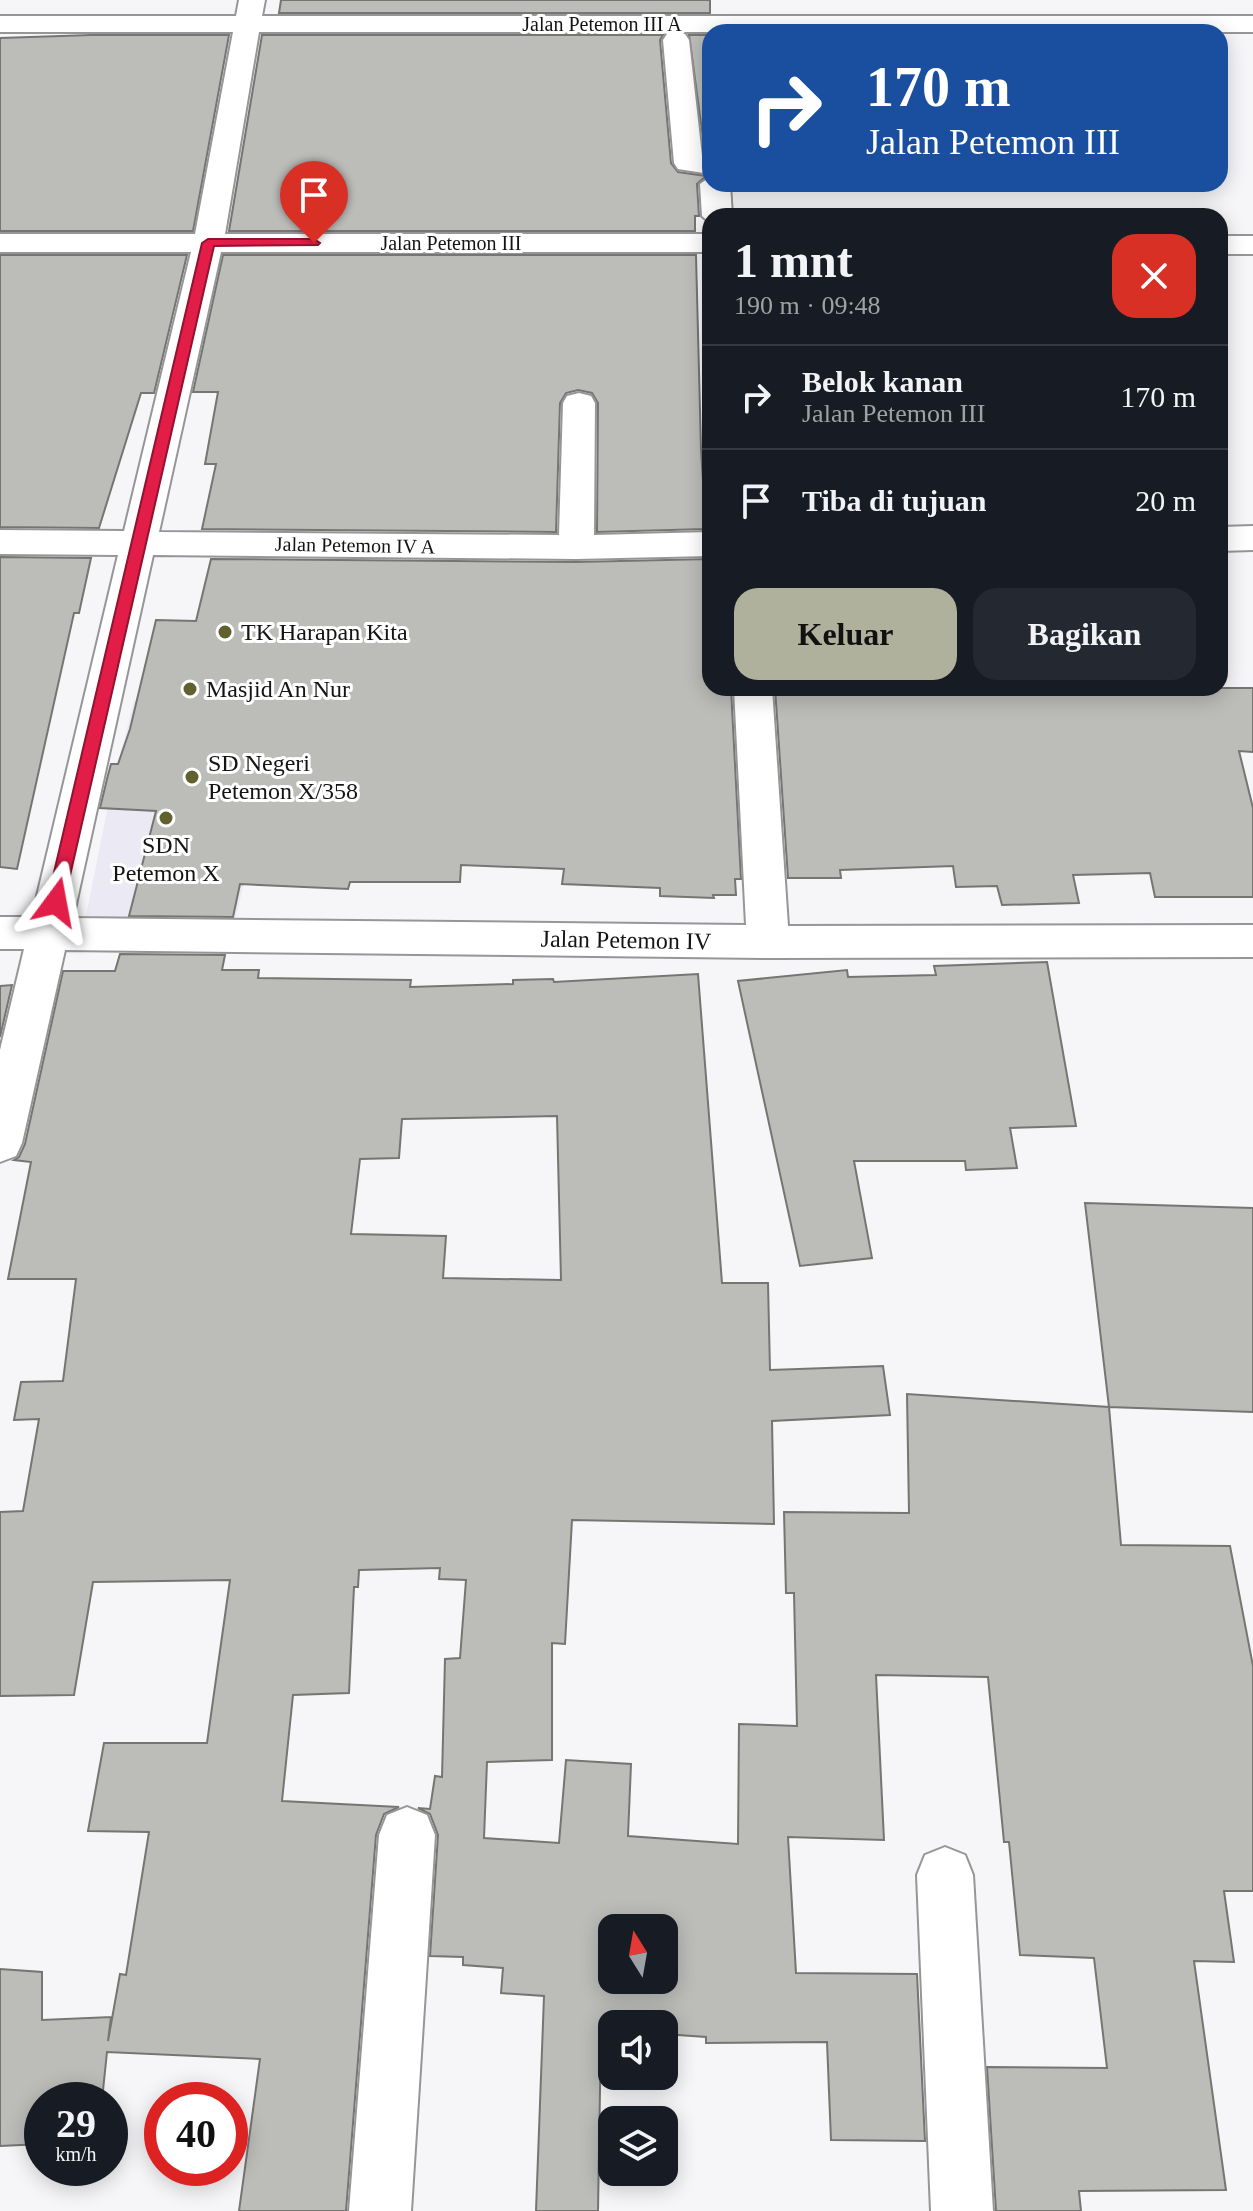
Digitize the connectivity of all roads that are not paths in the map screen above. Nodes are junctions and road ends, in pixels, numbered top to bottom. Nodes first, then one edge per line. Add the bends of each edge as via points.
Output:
1 (249, 12) edge
2 (0, 24) edge
3 (1253, 24) edge
4 (676, 40) dead end
5 (702, 164) edge
6 (0, 243) edge
7 (208, 243) junction
8 (702, 243) edge
9 (1228, 245) edge
10 (1253, 245) edge
11 (579, 403) dead end
12 (1253, 538) edge
13 (1228, 539) edge
14 (0, 542) edge
15 (139, 543) junction
16 (702, 544) edge
17 (576, 547) junction
18 (753, 696) edge
19 (49, 932) junction
20 (0, 933) edge
21 (1253, 941) edge
22 (768, 942) junction
23 (0, 1143) edge
24 (407, 1835) dead end
25 (945, 1875) dead end
26 (380, 2211) edge
27 (962, 2211) edge

1 - 2 street, Jalan Petemon III A
1 - 3 street, Jalan Petemon III A
1 - 7 street
4 - 5 street via 688,163
6 - 7 street, Jalan Petemon III
7 - 8 street, Jalan Petemon III
7 - 15 street
9 - 10 street
11 - 17 street
12 - 13 street
14 - 15 street, Jalan Petemon IV A
15 - 17 street, Jalan Petemon IV A
15 - 19 street
16 - 17 street, Jalan Petemon IV A
18 - 22 street
19 - 20 street, Jalan Petemon IV
19 - 22 street, Jalan Petemon IV
19 - 23 street
21 - 22 street, Jalan Petemon IV
24 - 26 street
25 - 27 street

